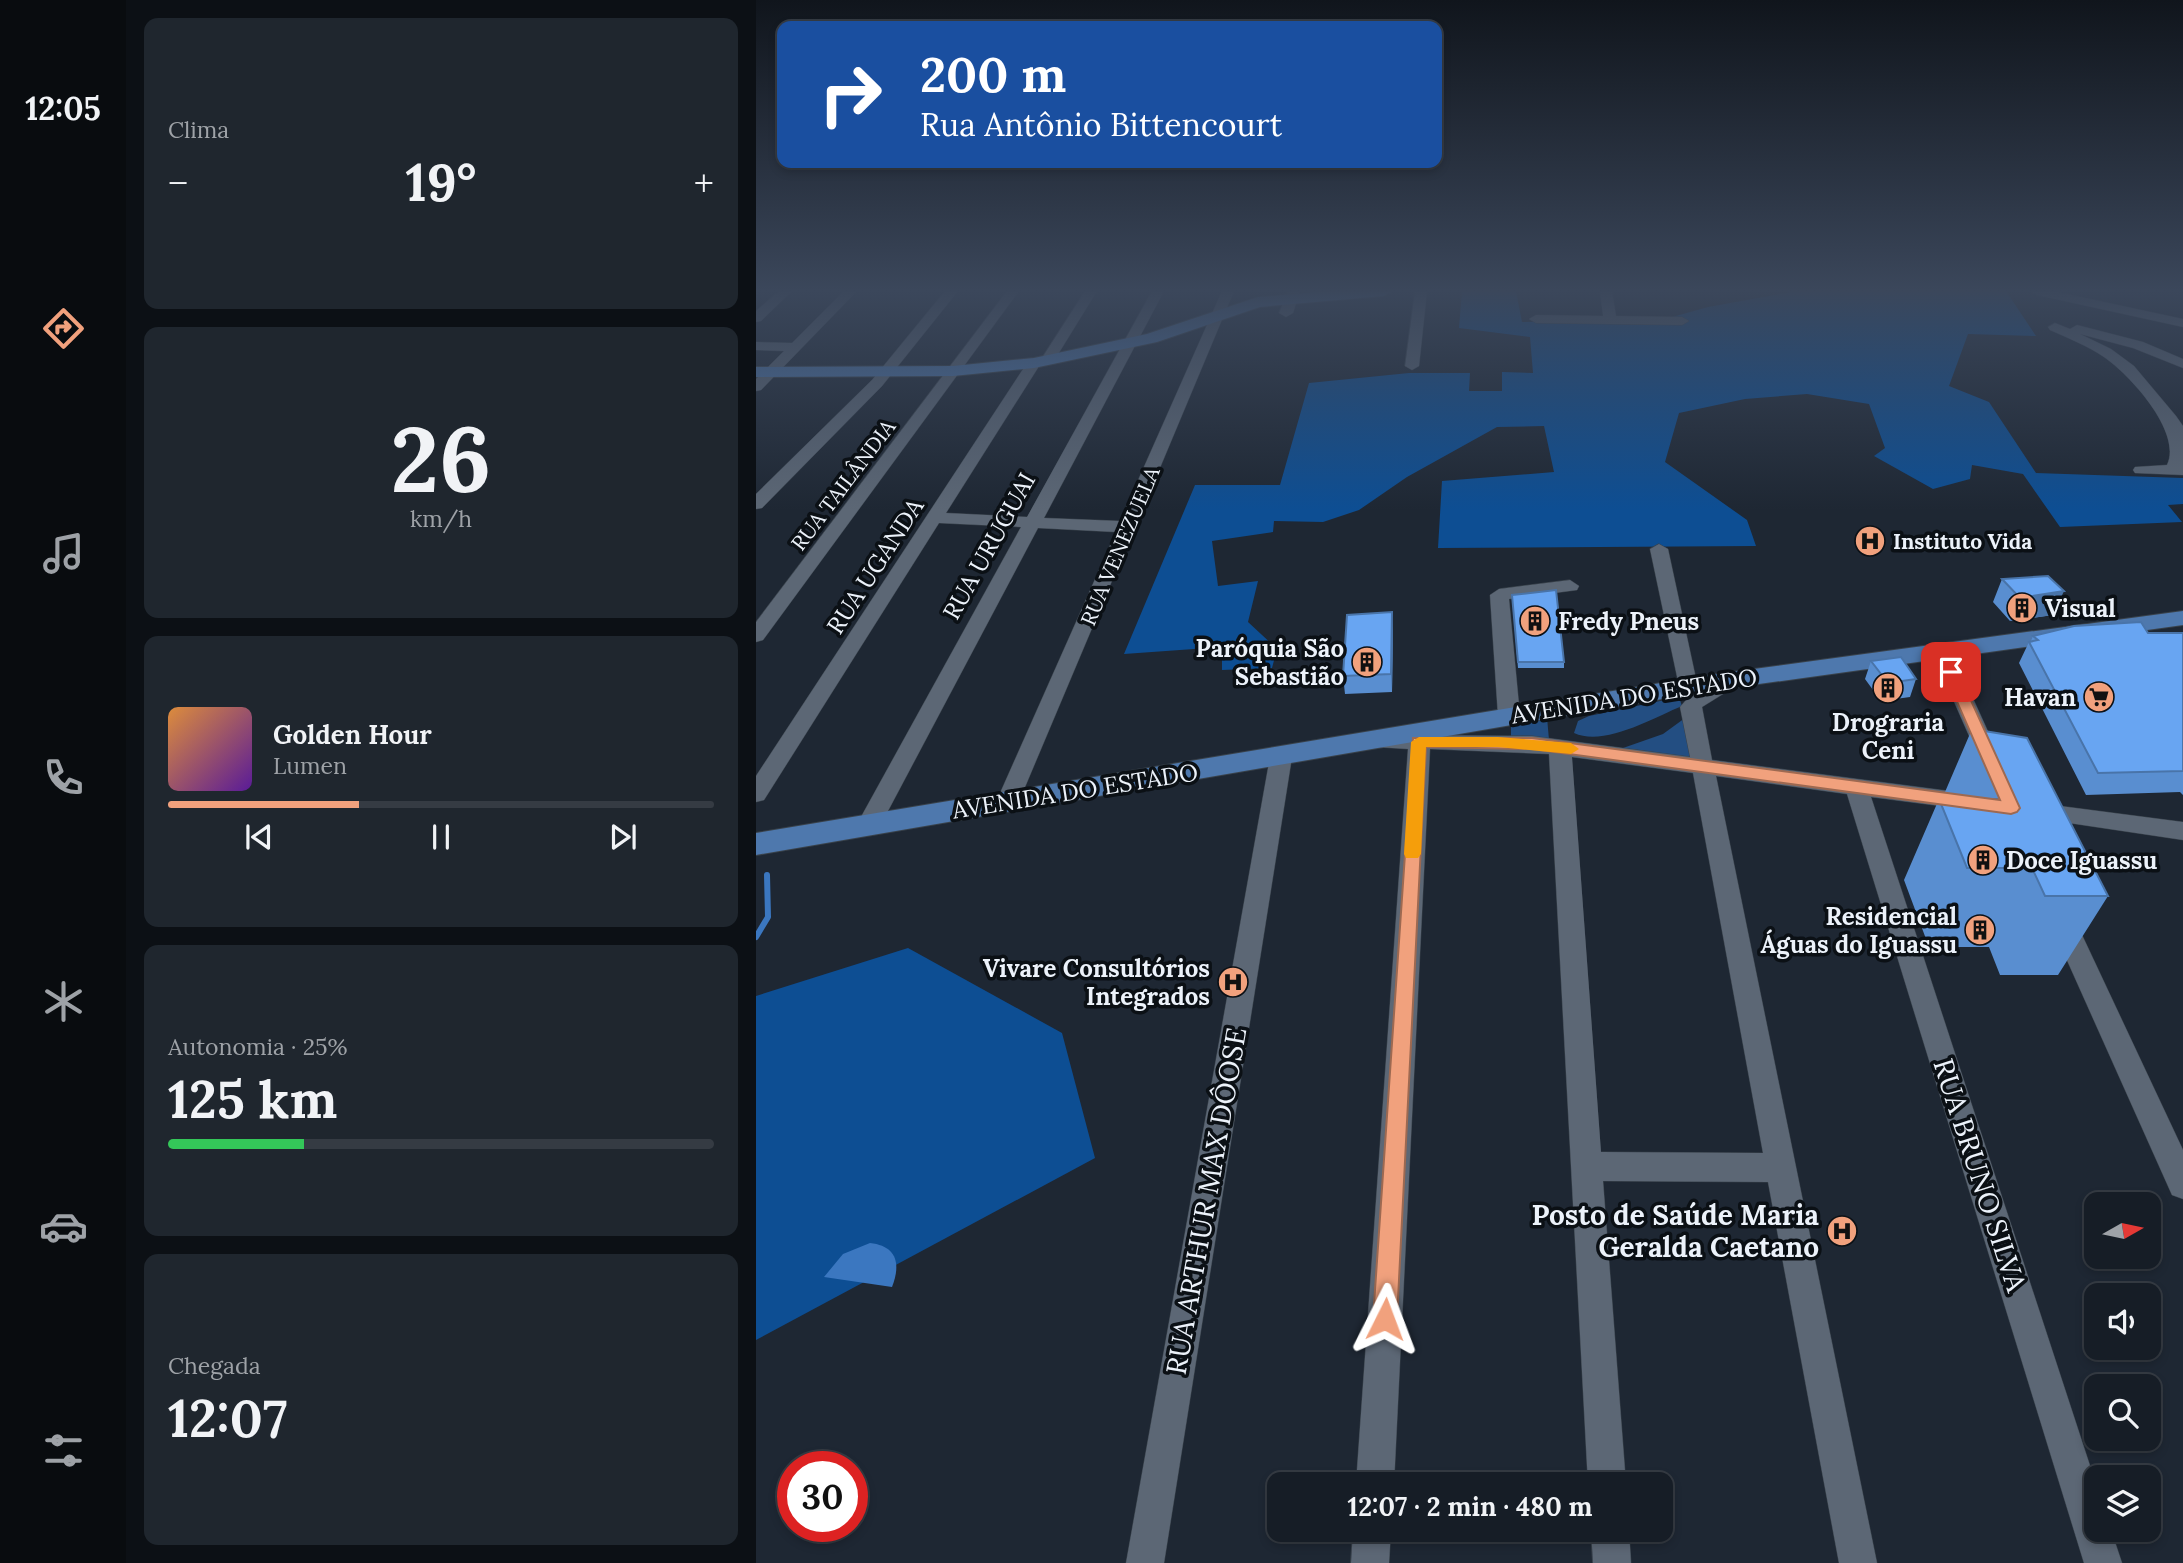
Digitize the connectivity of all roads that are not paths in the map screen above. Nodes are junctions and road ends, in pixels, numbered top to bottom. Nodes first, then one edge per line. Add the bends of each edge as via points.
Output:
1 (893, 364) edge
2 (958, 364) edge
3 (1022, 364) edge
4 (1040, 364) edge
5 (1118, 364) edge
6 (1197, 364) edge
7 (2123, 364) edge
8 (887, 371) junction
9 (953, 371) junction
10 (763, 372) edge
11 (756, 387) edge
12 (2141, 470) dead end
13 (2178, 470) edge
14 (756, 504) edge
15 (936, 518) junction
16 (1032, 522) junction
17 (1129, 527) junction
18 (1659, 549) dead end
19 (1570, 586) dead end
20 (2183, 618) edge
21 (756, 636) edge
22 (1947, 651) junction
23 (1732, 679) junction
24 (1689, 686) junction
25 (1509, 716) junction
26 (1368, 742) junction
27 (1419, 742) junction
28 (1560, 747) junction
29 (1281, 757) junction
30 (1701, 765) junction
31 (1996, 774) edge
32 (1856, 787) junction
33 (756, 794) edge
34 (1009, 800) junction
35 (2006, 807) junction
36 (868, 826) junction
37 (2183, 831) edge
38 (2023, 834) edge
39 (756, 844) edge
40 (2052, 896) edge
41 (1587, 1166) junction
42 (1781, 1168) junction
43 (2183, 1184) edge
44 (1376, 1472) edge
45 (1606, 1472) edge
46 (1372, 1542) edge
47 (1611, 1542) edge
48 (1145, 1563) edge
49 (1370, 1563) edge
50 (1612, 1563) edge
51 (1858, 1563) edge
52 (2104, 1563) edge

1 - 8 street
2 - 9 street, RUA TAILÂNDIA
3 - 9 main road
4 - 15 street, RUA UGANDA
5 - 16 street, RUA URUGUAI
6 - 17 street, RUA VENEZUELA
7 - 13 street via 2171,419 2181,445
8 - 9 main road
8 - 10 main road
8 - 14 street
9 - 21 street, RUA TAILÂNDIA
10 - 11 street
12 - 13 street
15 - 16 street
15 - 33 street, RUA UGANDA
16 - 17 street
16 - 36 street, RUA URUGUAI
17 - 34 street, RUA VENEZUELA
18 - 24 street
19 - 25 street via 1499,595
20 - 22 main road, AVENIDA DO ESTADO
22 - 23 main road, AVENIDA DO ESTADO
22 - 31 street via 1951,672
23 - 24 main road, AVENIDA DO ESTADO
23 - 30 street via 1703,694 1691,707
24 - 25 main road, AVENIDA DO ESTADO
25 - 26 main road, AVENIDA DO ESTADO
26 - 27 street
26 - 29 main road, AVENIDA DO ESTADO
27 - 28 street
27 - 44 street
28 - 30 street
28 - 41 street
29 - 34 main road, AVENIDA DO ESTADO
29 - 48 street, RUA ARTHUR MAX DÔOSE
30 - 32 street
30 - 42 street
32 - 35 street
32 - 52 street, RUA BRUNO SILVA
34 - 36 main road, AVENIDA DO ESTADO
35 - 37 street
35 - 38 street
36 - 39 main road, AVENIDA DO ESTADO
40 - 43 street
41 - 42 street
41 - 45 street
42 - 51 street
46 - 49 street
47 - 50 street

